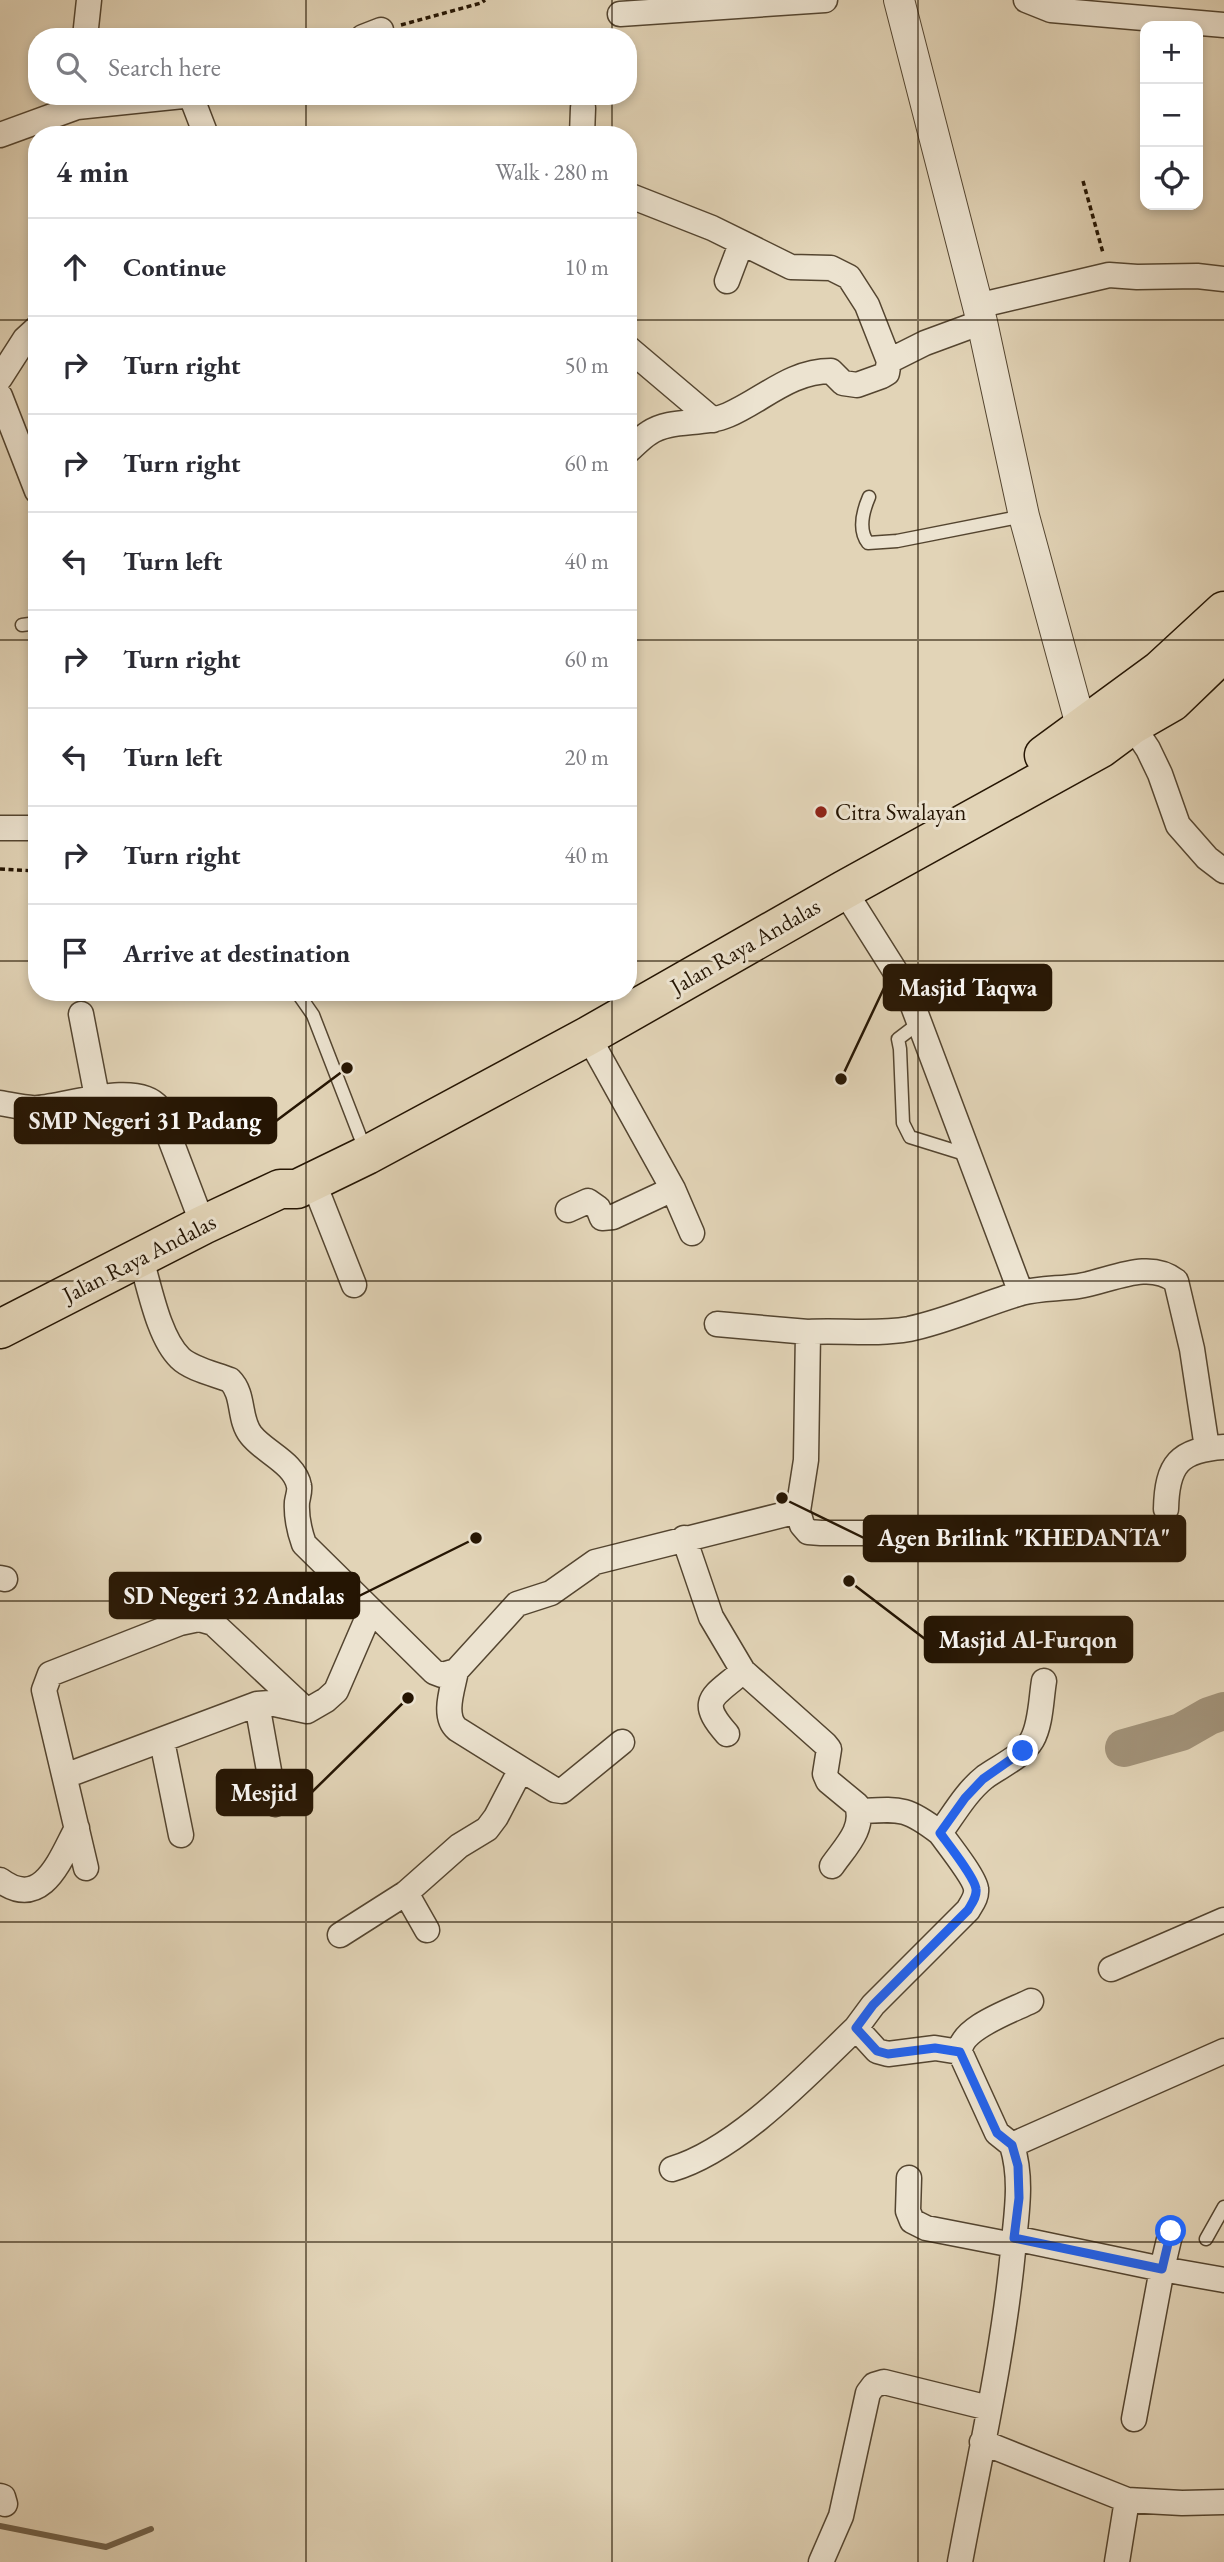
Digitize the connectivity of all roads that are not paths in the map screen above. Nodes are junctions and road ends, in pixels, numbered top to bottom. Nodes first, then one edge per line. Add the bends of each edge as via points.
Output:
1 (89, 0) edge
2 (825, 0) edge
3 (899, 0) edge
4 (1026, 0) edge
5 (620, 14) dead end
6 (1224, 25) edge
7 (86, 28) edge
8 (71, 105) edge
9 (194, 105) edge
10 (583, 108) dead end
11 (203, 126) edge
12 (582, 126) edge
13 (0, 135) edge
14 (637, 199) edge
15 (741, 244) junction
16 (1224, 279) edge
17 (727, 281) dead end
18 (979, 314) junction
19 (28, 336) edge
20 (637, 356) edge
21 (889, 361) junction
22 (0, 378) edge
23 (0, 396) edge
24 (713, 420) junction
25 (637, 443) edge
26 (28, 466) edge
27 (869, 498) dead end
28 (1024, 516) junction
29 (1224, 611) edge
30 (28, 624) edge
31 (22, 625) dead end
32 (1224, 652) edge
33 (1132, 725) junction
34 (1082, 729) junction
35 (1053, 762) junction
36 (0, 828) edge
37 (28, 828) edge
38 (1224, 871) edge
39 (844, 890) junction
40 (637, 991) edge
41 (303, 1001) edge
42 (621, 1001) edge
43 (81, 1014) dead end
44 (919, 1023) junction
45 (588, 1036) junction
46 (538, 1052) junction
47 (97, 1097) junction
48 (0, 1103) edge
49 (361, 1139) junction
50 (968, 1155) junction
51 (296, 1185) junction
52 (673, 1189) junction
53 (568, 1210) dead end
54 (203, 1225) junction
55 (692, 1233) dead end
56 (140, 1256) junction
57 (354, 1285) dead end
58 (1021, 1293) junction
59 (717, 1324) dead end
60 (0, 1329) edge
61 (807, 1332) junction
62 (1215, 1448) edge
63 (1166, 1509) dead end
64 (798, 1511) junction
65 (1036, 1530) dead end
66 (684, 1538) junction
67 (371, 1610) junction
68 (456, 1671) junction
69 (743, 1671) junction
70 (1044, 1681) dead end
71 (257, 1704) junction
72 (307, 1712) junction
73 (727, 1734) dead end
74 (162, 1741) junction
75 (622, 1742) dead end
76 (521, 1769) junction
77 (65, 1776) junction
78 (275, 1804) dead end
79 (859, 1811) junction
80 (77, 1828) junction
81 (940, 1833) junction
82 (181, 1835) dead end
83 (832, 1866) dead end
84 (86, 1868) dead end
85 (0, 1880) edge
86 (406, 1893) junction
87 (1224, 1920) edge
88 (427, 1930) dead end
89 (340, 1935) dead end
90 (1111, 1969) dead end
91 (1031, 2001) dead end
92 (856, 2028) junction
93 (1224, 2051) edge
94 (960, 2052) junction
95 (1012, 2145) junction
96 (672, 2169) dead end
97 (909, 2178) dead end
98 (1224, 2207) edge
99 (1171, 2231) dead end
100 (1206, 2239) dead end
101 (1014, 2241) junction
102 (1162, 2269) junction
103 (1224, 2280) edge
104 (989, 2408) junction
105 (1134, 2419) dead end
106 (982, 2442) junction
107 (1127, 2500) junction
108 (1224, 2502) edge
109 (821, 2562) edge
110 (960, 2562) edge
111 (1116, 2562) edge

1 - 7 street
2 - 5 street
3 - 18 street
4 - 6 street via 1051,10
8 - 13 street
9 - 11 street
10 - 12 street
14 - 15 street
15 - 17 street
15 - 21 street via 791,268 831,268 849,277 867,305
16 - 18 street via 1109,275
18 - 21 street
18 - 28 street
19 - 22 street
20 - 24 street
21 - 24 street via 887,373 857,386 843,383 831,371 795,377
23 - 26 street
24 - 25 street via 666,426
27 - 28 lane via 862,522 868,543
28 - 34 street
29 - 34 main road via 1160,670
30 - 31 lane
32 - 33 main road via 1172,702
33 - 35 main road via 1101,748
33 - 38 street via 1160,774 1178,825
34 - 35 main road
35 - 39 main road, Jalan Raya Andalas
35 - 40 main road, Jalan Raya Andalas
36 - 37 street
39 - 44 street via 907,990
39 - 45 main road, Jalan Raya Andalas
41 - 49 lane
42 - 46 main road, Jalan Raya Andalas
43 - 47 street
44 - 50 street
44 - 50 lane via 898,1039 903,1123 911,1137
45 - 46 main road, Jalan Raya Andalas
45 - 52 street
46 - 49 main road, Jalan Raya Andalas
46 - 51 main road, Jalan Raya Andalas via 367,1155
47 - 48 street via 34,1108
47 - 54 street via 152,1099
49 - 51 main road, Jalan Raya Andalas via 289,1175
50 - 58 street
51 - 54 main road, Jalan Raya Andalas
51 - 57 street
52 - 53 street via 613,1217 602,1217 588,1201
52 - 55 street
54 - 56 main road, Jalan Raya Andalas
56 - 60 main road, Jalan Raya Andalas
56 - 67 street via 172,1348 181,1360 236,1386 251,1435 295,1474 304,1544
58 - 61 street via 911,1328 880,1333
58 - 62 street via 1080,1286 1113,1276 1166,1273 1176,1281
59 - 61 street
61 - 64 street via 806,1460
62 - 63 street via 1182,1458 1170,1475
64 - 65 street via 808,1532
64 - 66 street
66 - 68 street via 595,1562 551,1593 517,1604
66 - 69 street via 711,1617
67 - 68 street via 434,1672
67 - 72 street via 336,1691
68 - 76 street via 450,1723
69 - 73 street via 709,1707
69 - 79 street via 825,1744 829,1749 828,1780
70 - 81 street via 1031,1741 983,1779
71 - 72 street
71 - 74 street
71 - 78 street
72 - 77 street via 213,1623 199,1619 180,1623 50,1674 44,1690
74 - 77 street
74 - 82 street
75 - 76 street via 562,1791
76 - 86 street via 487,1829 459,1846
77 - 80 street
79 - 81 street via 900,1810 916,1815
79 - 83 street via 856,1833
80 - 84 street
80 - 85 street via 42,1885 22,1889
81 - 92 street via 973,1879 975,1900
86 - 88 street
86 - 89 street
87 - 90 street
91 - 94 street via 972,2031
92 - 94 street via 877,2051 888,2054 935,2048
92 - 96 street via 717,2150
93 - 95 street
94 - 95 street via 997,2133
95 - 101 street via 1019,2187
97 - 101 street via 912,2221 926,2228
98 - 100 lane
99 - 102 street
101 - 102 street
101 - 104 street
102 - 103 street
102 - 105 street
104 - 106 street
104 - 109 street via 884,2382 874,2385 868,2393 841,2516
106 - 107 street
106 - 110 street
107 - 108 street
107 - 111 street

